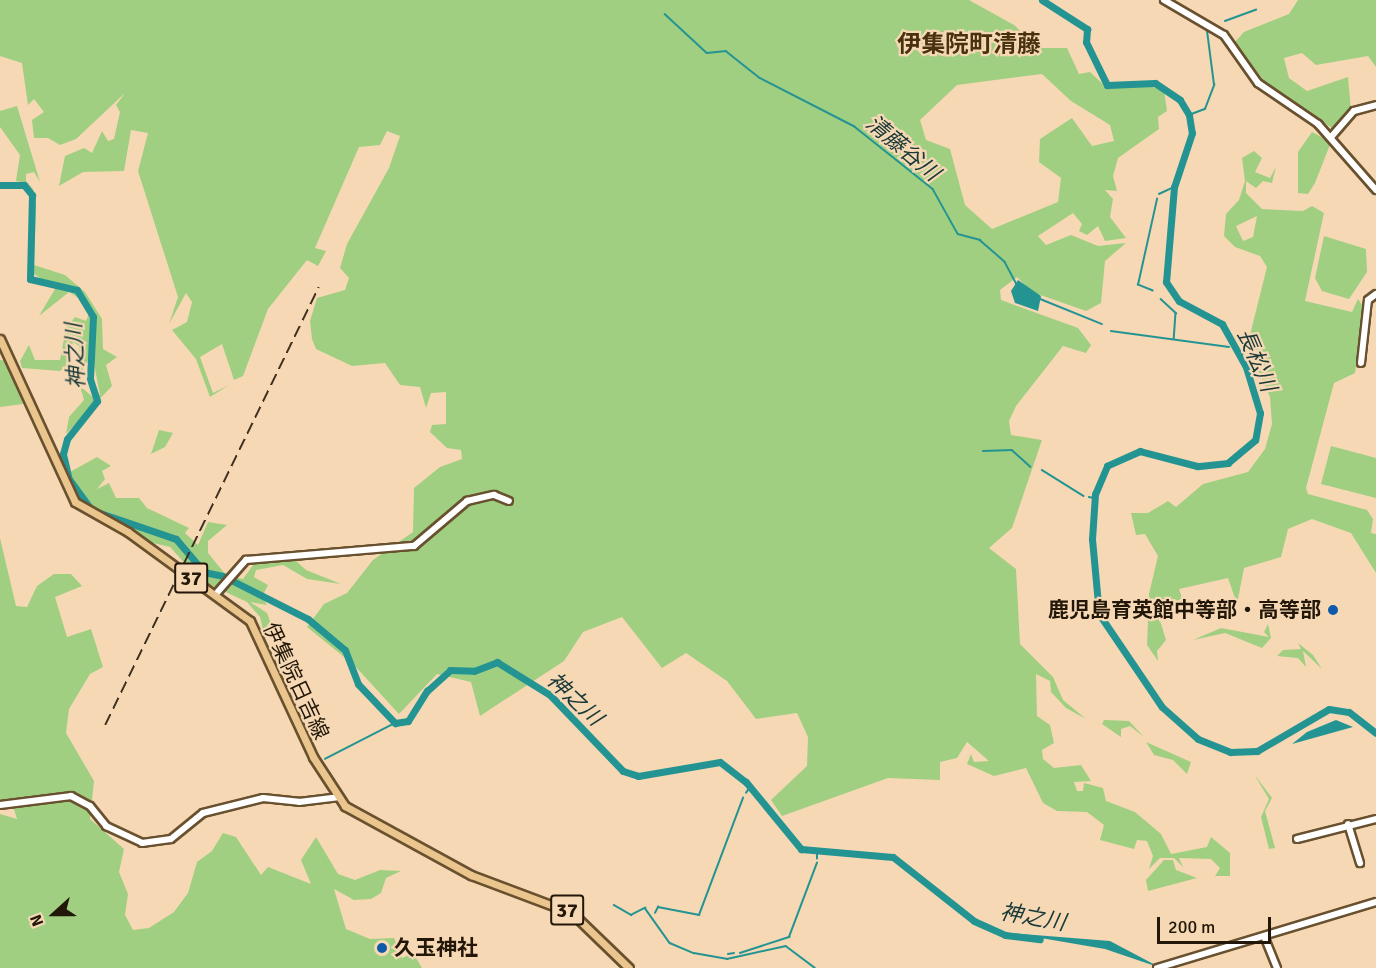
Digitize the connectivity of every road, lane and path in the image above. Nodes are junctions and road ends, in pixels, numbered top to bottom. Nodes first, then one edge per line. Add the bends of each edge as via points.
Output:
1 (1164, 0) edge
2 (1376, 105) edge
3 (1332, 136) junction
4 (1376, 190) edge
5 (1376, 294) edge
6 (0, 339) edge
7 (1360, 363) dead end
8 (509, 501) dead end
9 (215, 595) junction
10 (338, 796) junction
11 (0, 805) edge
12 (1376, 819) edge
13 (1348, 824) junction
14 (1297, 839) dead end
15 (1360, 863) dead end
16 (1376, 902) edge
17 (1264, 936) junction
18 (1160, 967) edge
19 (629, 968) edge
20 (1277, 968) edge

1 - 3 street via 1215,28 1263,88
2 - 3 street via 1354,111
3 - 4 street
5 - 7 street via 1368,300
6 - 9 main road, 伊集院日吉線 / 37 via 75,502 128,532
8 - 9 street via 494,495 467,501 414,546 255,559 229,575
9 - 10 main road, 伊集院日吉線 / 37 via 257,630 313,757
10 - 11 street via 299,802 263,798 203,813 171,839 142,843 106,826 90,806 71,796
10 - 19 main road, 伊集院日吉線 / 37 via 358,816 471,875 572,914
12 - 13 street
13 - 14 street
13 - 15 street
16 - 17 street
17 - 18 street
17 - 20 street

